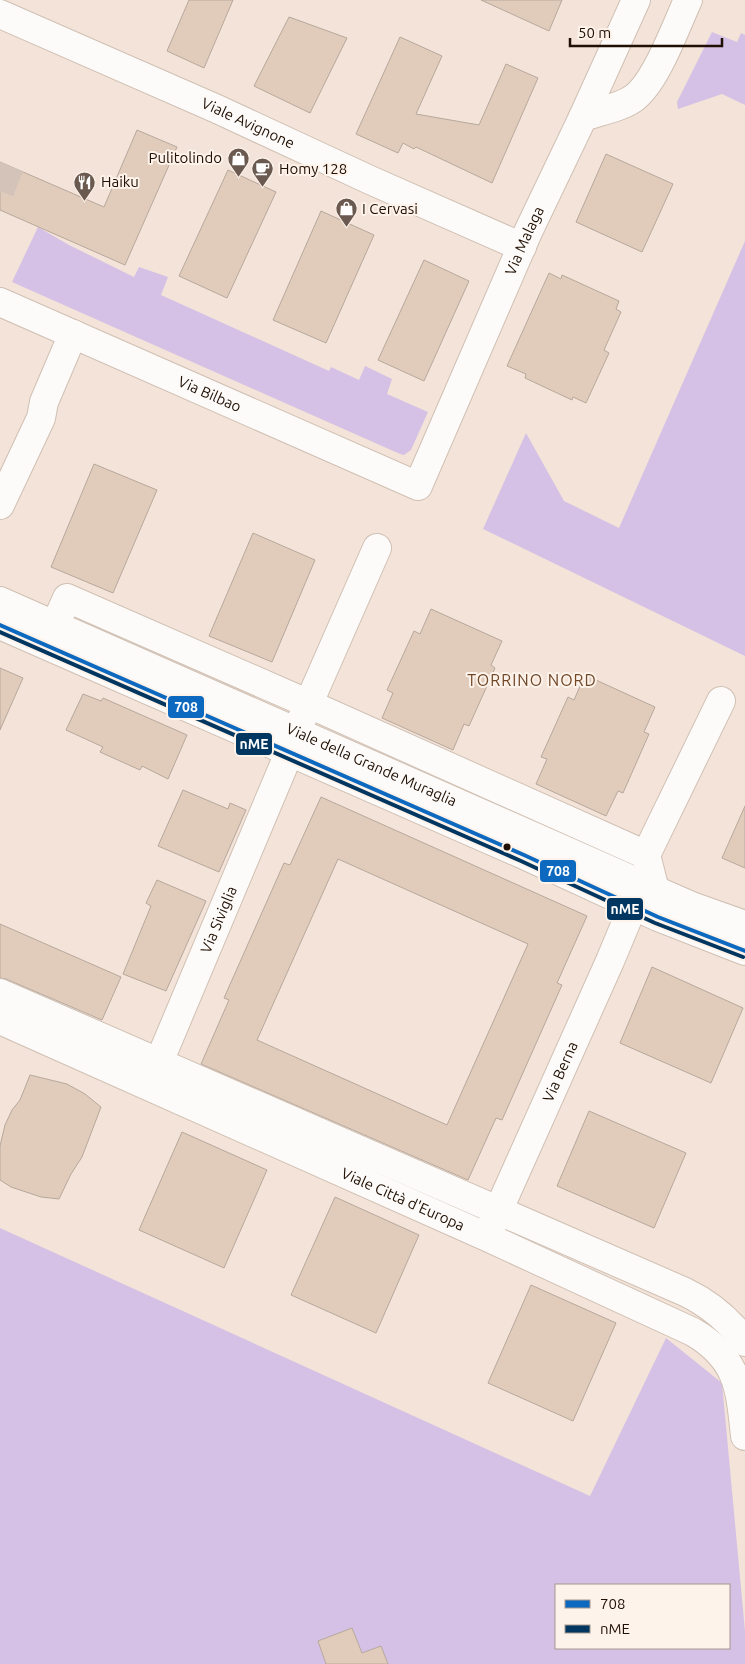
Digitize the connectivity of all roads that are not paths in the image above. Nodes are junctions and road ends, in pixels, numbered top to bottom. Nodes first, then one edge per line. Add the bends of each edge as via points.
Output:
1 (636, 0) edge
2 (688, 0) edge
3 (12, 6) edge
4 (584, 117) junction
5 (522, 247) junction
6 (0, 302) edge
7 (73, 334) junction
8 (418, 486) joint
9 (0, 505) edge
10 (377, 548) dead end
11 (0, 601) edge
12 (0, 625) edge
13 (56, 626) junction
14 (722, 701) dead end
15 (309, 704) junction
16 (293, 742) junction
17 (646, 855) junction
18 (656, 890) junction
19 (633, 906) junction
20 (745, 925) edge
21 (745, 950) edge
22 (0, 993) edge
23 (0, 1020) edge
24 (153, 1075) junction
25 (498, 1210) junction
26 (487, 1237) junction
27 (745, 1342) edge
28 (745, 1436) edge

1 - 4 street, Via Malaga
2 - 4 street via 645,88 624,103
3 - 5 street, Viale Avignone via 217,109
4 - 5 street, Via Malaga
5 - 8 street, Via Malaga
6 - 7 street, Via Bilbao
7 - 8 street, Via Bilbao
7 - 9 street via 44,402 41,418
10 - 15 street, Via Siviglia
11 - 13 street, Viale della Grande Muraglia
12 - 16 street, Viale della Grande Muraglia
13 - 15 street via 66,598
13 - 16 street, Viale della Grande Muraglia
14 - 17 street
15 - 16 street, Via Siviglia
15 - 17 street
16 - 18 street, Viale della Grande Muraglia
16 - 19 street, Viale della Grande Muraglia
16 - 24 street, Via Siviglia
17 - 18 street
18 - 20 street, Viale della Grande Muraglia
19 - 21 street, Viale della Grande Muraglia
19 - 25 street, Via Berna
22 - 24 street, Viale Città d'Europa
23 - 24 street, Viale Città d'Europa
24 - 25 street, Viale Città d'Europa
24 - 26 street, Viale Città d'Europa
25 - 26 street, Via Berna
25 - 27 street, Viale Città d'Europa via 696,1298 721,1315
26 - 28 street, Viale Città d'Europa via 701,1337 722,1356 736,1379

